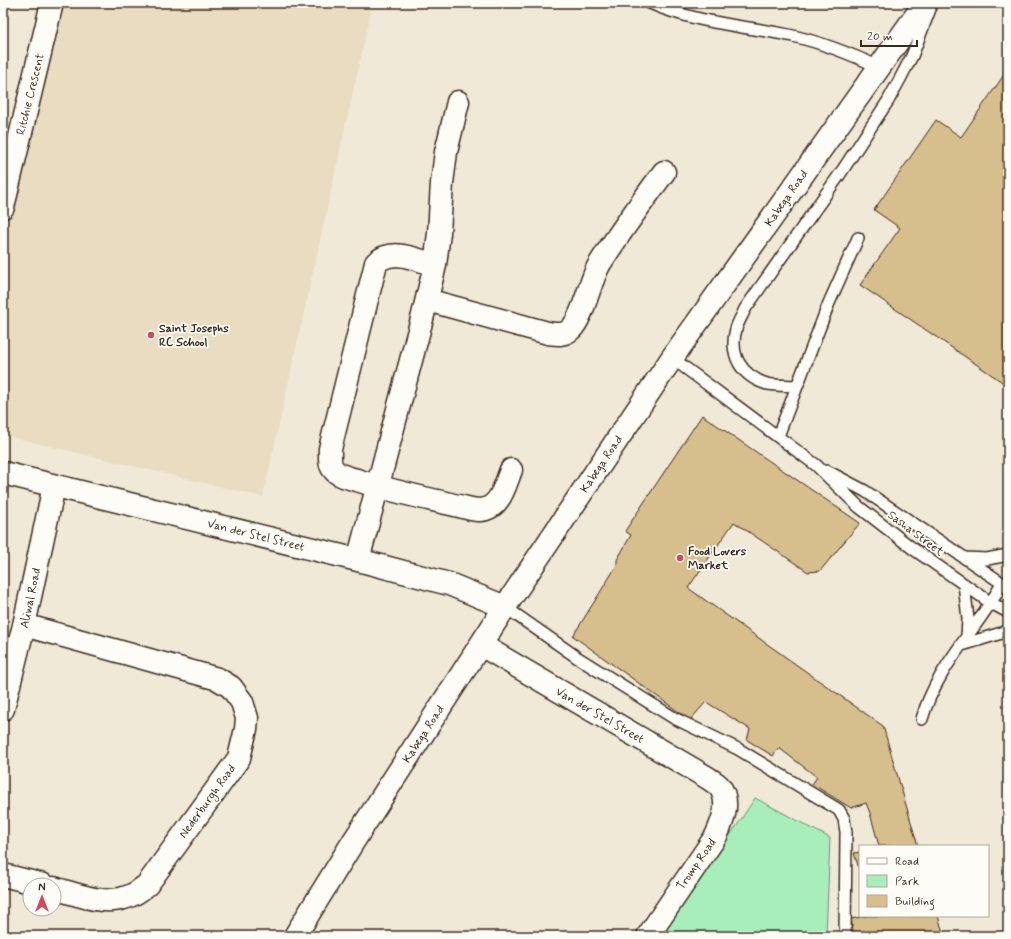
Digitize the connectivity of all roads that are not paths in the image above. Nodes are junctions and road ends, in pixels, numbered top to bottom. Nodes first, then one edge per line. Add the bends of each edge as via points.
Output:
1 (52, 3) edge
2 (650, 3) edge
3 (924, 3) edge
4 (932, 3) edge
5 (879, 67) junction
6 (458, 102) dead end
7 (664, 172) dead end
8 (3, 207) edge
9 (858, 238) dead end
10 (435, 265) junction
11 (427, 300) junction
12 (672, 358) junction
13 (797, 386) junction
14 (778, 436) junction
15 (816, 465) junction
16 (511, 470) dead end
17 (3, 473) edge
18 (54, 486) junction
19 (378, 487) junction
20 (1008, 555) edge
21 (964, 558) junction
22 (358, 560) junction
23 (964, 584) junction
24 (1005, 586) edge
25 (991, 603) junction
26 (505, 607) junction
27 (1008, 612) edge
28 (24, 625) junction
29 (1008, 631) edge
30 (965, 641) junction
31 (481, 645) junction
32 (3, 709) edge
33 (922, 719) dead end
34 (719, 787) joint
35 (3, 875) edge
36 (22, 880) edge
37 (62, 890) edge
38 (295, 936) edge
39 (648, 936) edge
40 (845, 936) edge

1 - 8 street, Ritchie Crescent
2 - 5 lane via 691,16 813,41
3 - 5 street, Kabega Road
4 - 13 lane via 912,56 888,101 745,309 736,329 736,357 740,367 747,374 767,384
5 - 12 street, Kabega Road
6 - 10 street via 445,160
7 - 11 street via 598,266 575,325 564,334
9 - 13 lane via 829,302
10 - 11 street
10 - 19 street via 392,255 381,258 376,263 373,273 330,449 330,459 334,470 340,474
11 - 19 street
12 - 14 lane, Sasha Street
12 - 26 street, Kabega Road
13 - 14 lane
14 - 15 lane, Sasha Street
15 - 21 lane, Sasha Street via 865,491
15 - 23 lane, Sasha Street via 859,506 912,548
16 - 19 street via 499,499 493,506 480,510
17 - 18 street, Van der Stel Street
18 - 22 street, Van der Stel Street
18 - 28 street, Aliwal Road
19 - 22 street
20 - 21 lane via 987,559
21 - 24 lane, Sasha Street
22 - 26 street, Van der Stel Street via 449,584
23 - 25 lane, Sasha Street
23 - 30 lane via 968,619
24 - 25 lane
25 - 27 lane, Sasha Street
25 - 30 lane
26 - 31 street, Kabega Road
26 - 40 lane via 578,658 674,718 738,749 839,810 844,819 846,832
28 - 32 street, Aliwal Road
28 - 37 street, Nederburgh Road via 218,679 232,687 242,702 247,718 238,758 147,885 122,899 105,901
29 - 30 lane
30 - 33 lane via 942,674
31 - 34 street, Van der Stel Street via 708,778
31 - 38 street, Kabega Road
34 - 39 street, Tromp Road via 725,808 723,821 716,836
35 - 36 street

